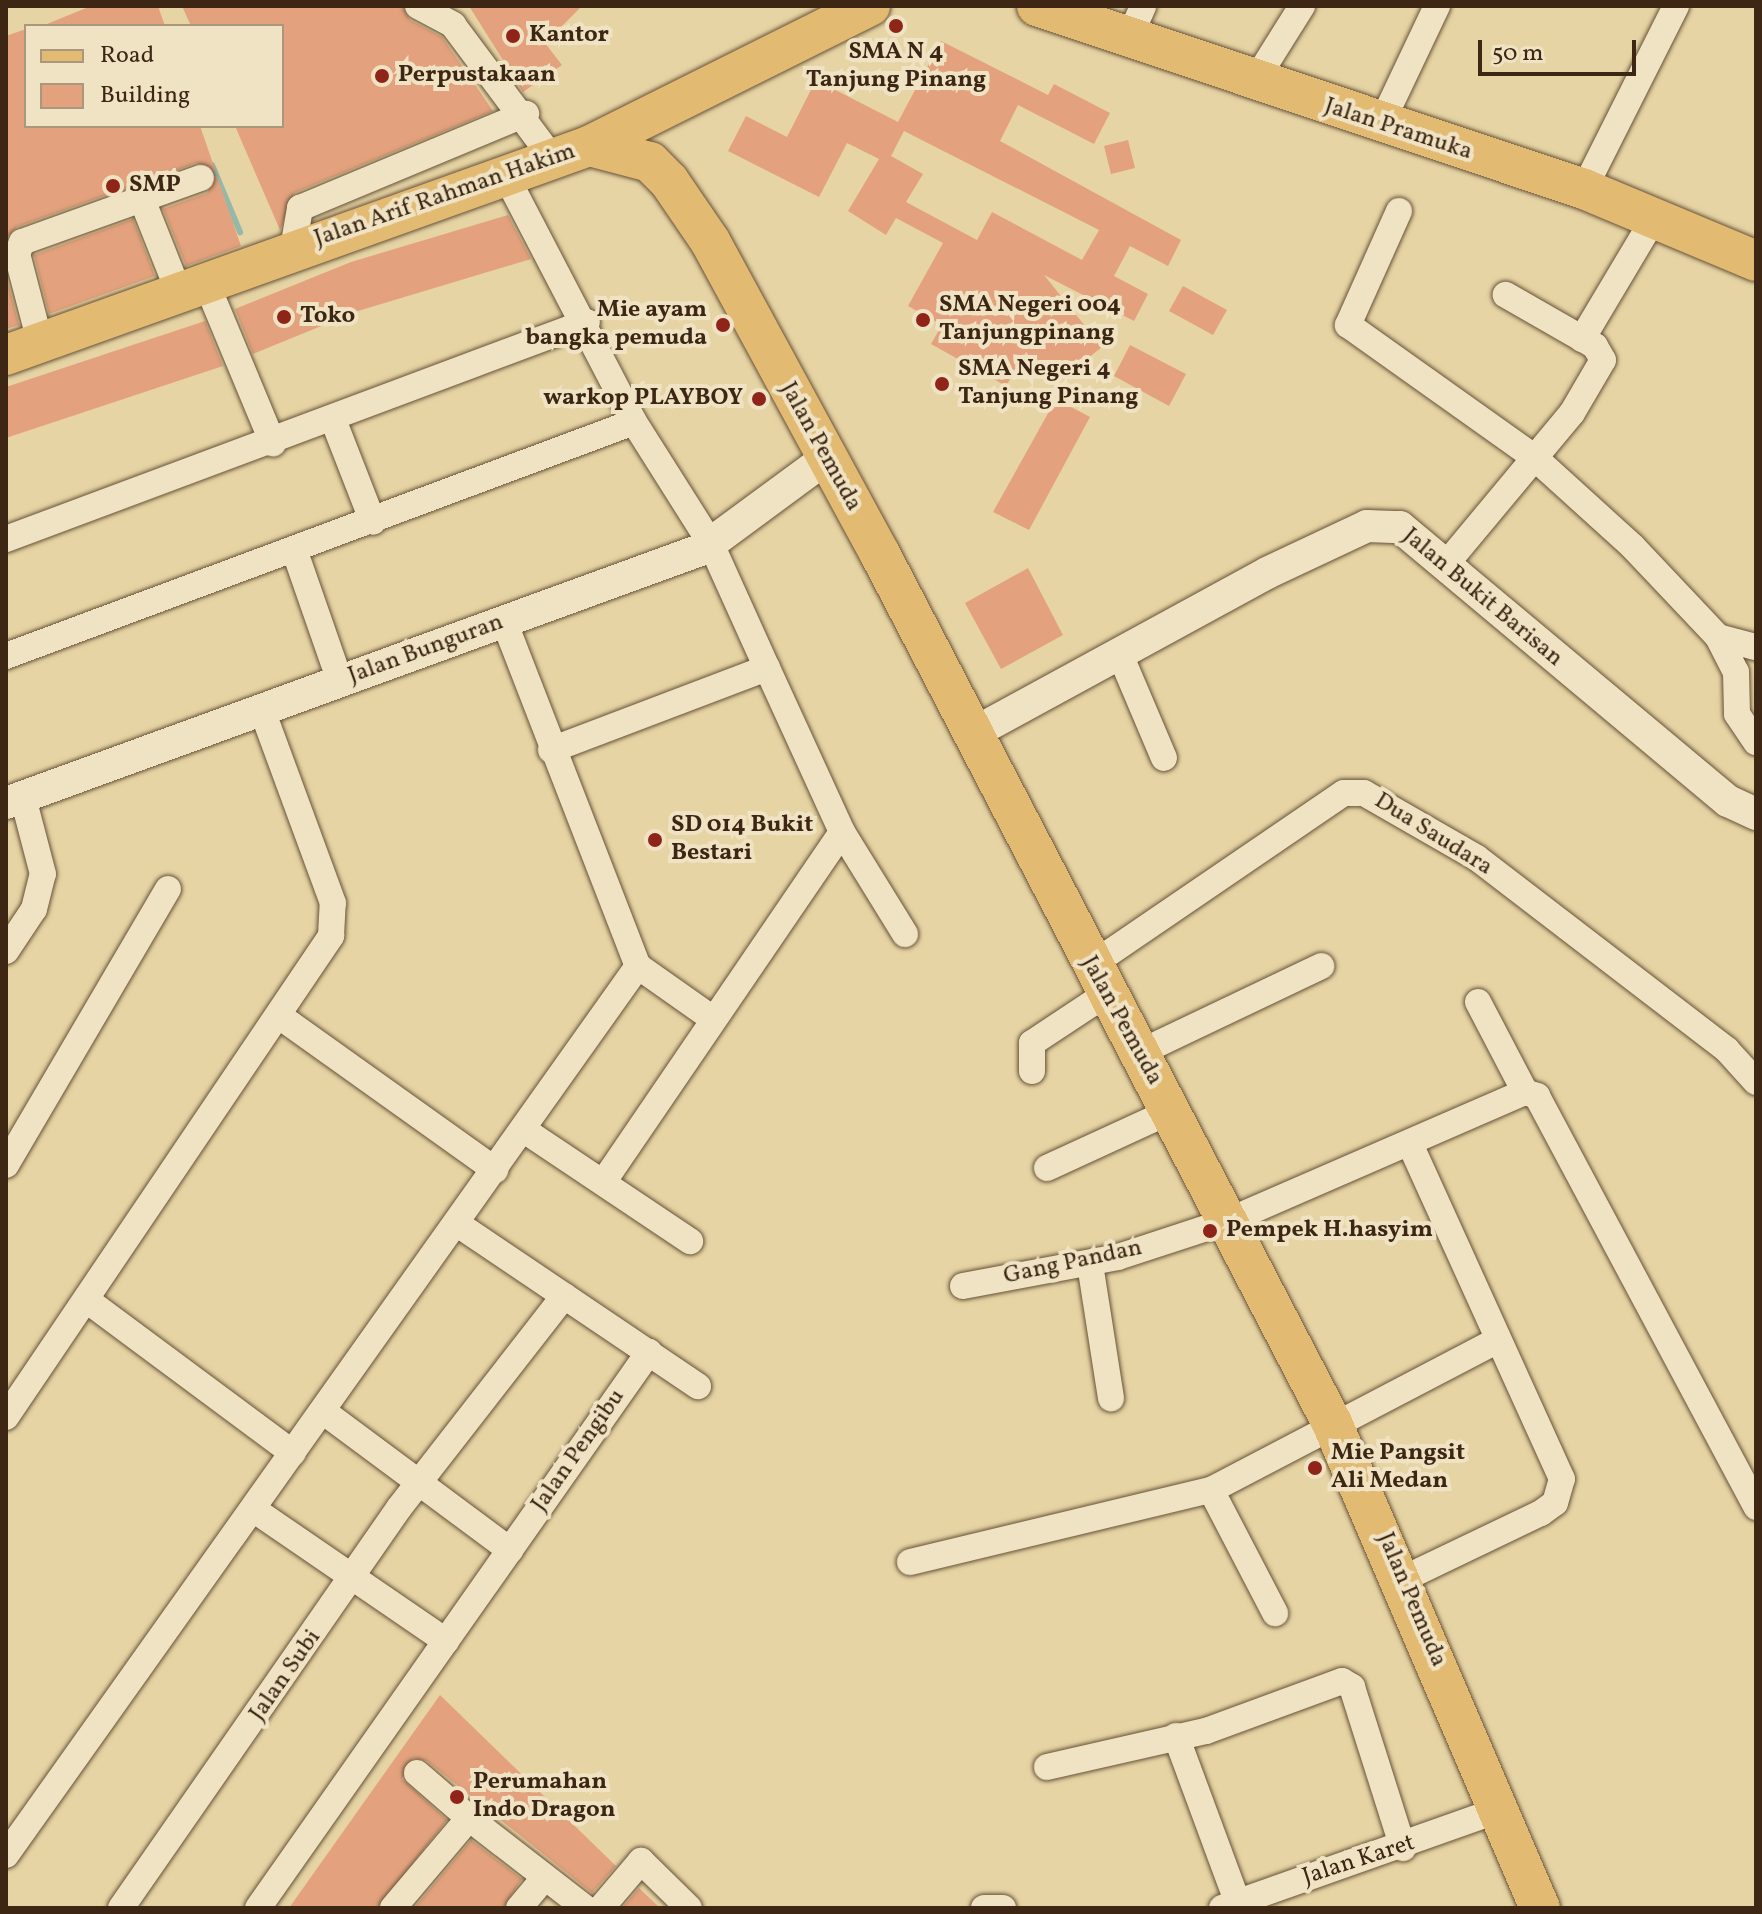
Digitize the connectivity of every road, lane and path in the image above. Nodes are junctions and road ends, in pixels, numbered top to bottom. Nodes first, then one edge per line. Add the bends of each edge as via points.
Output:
1 (418, 6) edge
2 (870, 6) edge
3 (1037, 6) edge
4 (1302, 6) edge
5 (1437, 6) edge
6 (1676, 6) edge
7 (1136, 22) edge
8 (1255, 81) junction
9 (526, 114) junction
10 (646, 118) junction
11 (1381, 124) junction
12 (570, 152) junction
13 (650, 162) junction
14 (506, 176) junction
15 (201, 178) dead end
16 (1584, 189) junction
17 (143, 202) junction
18 (1399, 211) dead end
19 (1654, 218) junction
20 (293, 249) junction
21 (1756, 261) edge
22 (192, 285) junction
23 (1506, 295) dead end
24 (587, 322) junction
25 (1582, 339) junction
26 (23, 349) edge
27 (334, 422) junction
28 (634, 422) junction
29 (273, 443) junction
30 (1535, 458) junction
31 (825, 459) junction
32 (373, 522) junction
33 (6, 539) edge
34 (711, 544) junction
35 (295, 552) junction
36 (1447, 563) junction
37 (504, 621) junction
38 (1718, 637) junction
39 (1756, 647) edge
40 (1119, 652) junction
41 (6, 656) edge
42 (767, 668) junction
43 (340, 681) junction
44 (262, 710) junction
45 (970, 735) junction
46 (1756, 742) edge
47 (551, 750) junction
48 (1164, 758) dead end
49 (11, 800) edge
50 (1756, 814) edge
51 (842, 832) junction
52 (168, 889) dead end
53 (905, 934) dead end
54 (6, 951) edge
55 (638, 966) junction
56 (1321, 966) dead end
57 (1098, 980) junction
58 (1478, 1002) dead end
59 (282, 1018) junction
60 (713, 1019) junction
61 (1139, 1053) junction
62 (1032, 1071) dead end
63 (1756, 1082) edge
64 (1525, 1092) junction
65 (1171, 1111) junction
66 (524, 1130) junction
67 (1411, 1146) junction
68 (6, 1165) edge
69 (1047, 1168) dead end
70 (495, 1170) junction
71 (604, 1181) junction
72 (1228, 1221) junction
73 (456, 1223) junction
74 (690, 1241) dead end
75 (1090, 1264) junction
76 (963, 1286) dead end
77 (564, 1296) junction
78 (88, 1301) junction
79 (1498, 1340) junction
80 (649, 1352) junction
81 (698, 1386) dead end
82 (1111, 1398) dead end
83 (324, 1412) junction
84 (6, 1417) edge
85 (1332, 1423) junction
86 (293, 1453) junction
87 (1750, 1477) edge
88 (418, 1483) junction
89 (1211, 1490) junction
90 (1756, 1507) edge
91 (253, 1509) junction
92 (510, 1550) junction
93 (910, 1562) dead end
94 (352, 1579) junction
95 (1403, 1579) junction
96 (1275, 1613) dead end
97 (446, 1641) junction
98 (1176, 1736) junction
99 (1047, 1767) dead end
100 (417, 1773) dead end
101 (1496, 1811) junction
102 (469, 1818) junction
103 (1403, 1848) junction
104 (6, 1855) edge
105 (544, 1878) junction
106 (1267, 1902) edge
107 (1230, 1904) edge
108 (121, 1908) edge
109 (258, 1908) edge
110 (393, 1908) edge
111 (519, 1908) edge
112 (585, 1908) edge
113 (601, 1908) edge
114 (689, 1908) edge
115 (984, 1908) edge
116 (1003, 1908) edge
117 (1540, 1908) edge

1 - 9 street via 453,25
2 - 10 main road, Jalan Arif Rahman Hakim
3 - 7 main road, Jalan Pramuka
4 - 8 street
5 - 11 street
6 - 16 street
7 - 8 main road, Jalan Pramuka
8 - 11 main road, Jalan Pramuka
9 - 12 street
9 - 20 street via 300,208
10 - 12 main road, Jalan Arif Rahman Hakim
10 - 13 main road
11 - 16 main road, Jalan Pramuka
12 - 13 main road
12 - 14 main road, Jalan Arif Rahman Hakim
13 - 31 main road, Jalan Pemuda via 710,241
14 - 20 main road, Jalan Arif Rahman Hakim
14 - 24 street
15 - 17 street
16 - 19 main road, Jalan Pramuka
17 - 22 street
17 - 26 street via 18,246
18 - 30 street via 1348,325
19 - 21 main road, Jalan Pramuka
19 - 25 street
20 - 22 main road, Jalan Arif Rahman Hakim
22 - 26 main road, Jalan Arif Rahman Hakim
22 - 29 street
23 - 25 street
24 - 27 street
24 - 28 street
25 - 30 street via 1603,360
27 - 29 street
27 - 32 street
28 - 32 street
28 - 34 street
29 - 33 street
30 - 36 street
30 - 38 street
31 - 34 street, Jalan Bunguran
31 - 45 main road, Jalan Pemuda
32 - 35 street
34 - 37 street, Jalan Bunguran
34 - 42 street
35 - 41 street
35 - 43 street
36 - 40 street, Jalan Bukit Barisan via 1400,527 1367,526
36 - 50 street, Jalan Bukit Barisan via 1728,801
37 - 43 street, Jalan Bunguran
37 - 47 street
38 - 39 street
38 - 46 street via 1736,672 1737,714
40 - 45 street, Jalan Bukit Barisan
40 - 48 street
42 - 47 street
42 - 51 street
43 - 44 street, Jalan Bunguran
44 - 49 street, Jalan Bunguran
44 - 59 street via 333,903 331,936
45 - 57 main road, Jalan Pemuda
47 - 55 street
49 - 54 street via 43,874 34,909
51 - 53 street
51 - 60 street
52 - 68 street
55 - 60 street
55 - 66 street
56 - 61 street
57 - 61 main road, Jalan Pemuda
57 - 62 street, Dua Saudara via 1032,1043
57 - 63 street, Dua Saudara via 1344,793 1364,793 1477,858 1727,1050
58 - 64 street
59 - 70 street
59 - 78 street
60 - 71 street
61 - 65 main road, Jalan Pemuda
64 - 67 street, Gang Pandan
64 - 87 street via 1537,1096
65 - 69 street
65 - 72 main road, Jalan Pemuda
66 - 70 street
66 - 71 street
67 - 72 street, Gang Pandan
67 - 79 street
70 - 73 street
71 - 74 street
72 - 75 street, Gang Pandan
72 - 85 main road, Jalan Pemuda
73 - 77 street
73 - 83 street
75 - 76 street, Gang Pandan
75 - 82 street
77 - 80 street
77 - 88 street, Jalan Subi
78 - 84 street
78 - 86 street
79 - 85 street
79 - 95 street via 1562,1479 1555,1503
80 - 81 street
80 - 92 street, Jalan Pengibu
83 - 86 street
83 - 88 street
85 - 89 street
85 - 95 main road, Jalan Pemuda
86 - 91 street
87 - 90 street
88 - 92 street
88 - 94 street, Jalan Subi
89 - 93 street
89 - 96 street
91 - 94 street
91 - 104 street
92 - 97 street, Jalan Pengibu
94 - 97 street
94 - 108 street, Jalan Subi
95 - 101 main road, Jalan Pemuda
97 - 109 street, Jalan Pengibu
98 - 99 street
98 - 103 street via 1342,1681 1352,1687
98 - 107 street
100 - 102 street
101 - 103 street, Jalan Karet
101 - 117 main road, Jalan Pemuda
102 - 105 street
102 - 110 street
103 - 106 street, Jalan Karet
105 - 111 street
105 - 112 street
106 - 107 street, Jalan Karet
113 - 114 street via 641,1861
115 - 116 street

